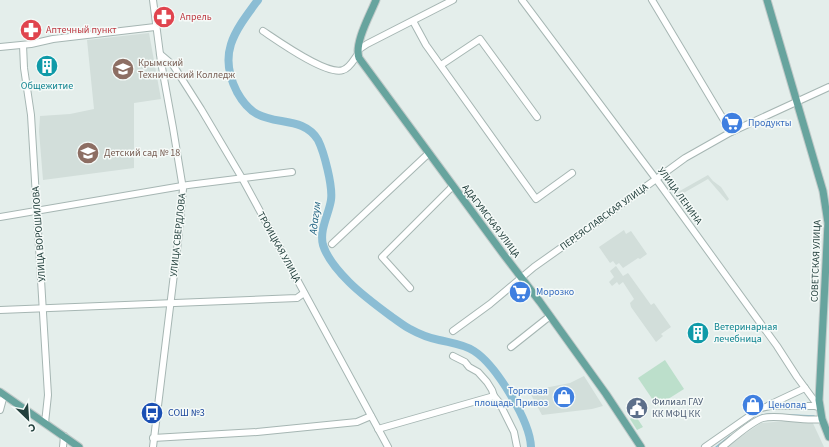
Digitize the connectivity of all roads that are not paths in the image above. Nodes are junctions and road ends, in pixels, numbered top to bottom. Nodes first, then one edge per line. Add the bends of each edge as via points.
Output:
1 (152, 0) edge
2 (376, 0) edge
3 (453, 0) edge
4 (522, 0) edge
5 (652, 0) edge
6 (767, 0) edge
7 (413, 21) junction
8 (156, 27) junction
9 (263, 31) dead end
10 (23, 45) junction
11 (0, 47) edge
12 (358, 52) junction
13 (160, 54) junction
14 (441, 65) junction
15 (829, 87) edge
16 (797, 101) junction
17 (537, 117) dead end
18 (730, 132) junction
19 (429, 153) junction
20 (292, 172) dead end
21 (572, 173) dead end
22 (242, 178) junction
23 (656, 179) junction
24 (183, 186) junction
25 (453, 186) junction
26 (37, 211) junction
27 (0, 217) edge
28 (332, 244) dead end
29 (521, 277) junction
30 (410, 288) dead end
31 (304, 293) junction
32 (170, 302) junction
33 (43, 308) junction
34 (0, 310) edge
35 (550, 316) junction
36 (453, 331) dead end
37 (511, 347) dead end
38 (453, 356) dead end
39 (805, 388) junction
40 (2, 394) edge
41 (494, 396) junction
42 (766, 406) junction
43 (0, 407) edge
44 (820, 412) junction
45 (371, 416) junction
46 (45, 423) junction
47 (378, 429) junction
48 (64, 436) junction
49 (829, 437) edge
50 (153, 438) junction
51 (63, 447) edge
52 (80, 447) edge
53 (153, 447) edge
54 (388, 447) edge
55 (517, 447) edge
56 (641, 447) edge
57 (705, 447) edge
58 (722, 447) edge

1 - 8 street, УЛИЦА СВЕРДЛОВА
2 - 12 main road via 358,43
3 - 7 street
4 - 23 street, УЛИЦА ЛЕНИНА
5 - 18 street
6 - 16 main road, СОВЕТСКАЯ УЛИЦА
7 - 12 street via 367,44
7 - 14 street
8 - 10 street
8 - 13 street, УЛИЦА СВЕРДЛОВА
9 - 12 street via 317,65 338,71 346,69
10 - 11 street
10 - 26 street, УЛИЦА ВОРОШИЛОВА via 31,116
12 - 19 main road, АДАГУМСКАЯ УЛИЦА via 359,58
13 - 22 street, ТРОИЦКАЯ УЛИЦА via 173,66 202,109
13 - 24 street, УЛИЦА СВЕРДЛОВА
14 - 17 street via 480,39
14 - 21 street via 536,199
15 - 16 street, ПЕРЕЯСЛАВСКАЯ УЛИЦА
16 - 18 street, ПЕРЕЯСЛАВСКАЯ УЛИЦА
16 - 44 main road, СОВЕТСКАЯ УЛИЦА via 823,191 828,222
18 - 23 street, ПЕРЕЯСЛАВСКАЯ УЛИЦА via 685,158
19 - 25 main road, АДАГУМСКАЯ УЛИЦА
19 - 28 street
20 - 22 street
22 - 24 street
22 - 31 street, ТРОИЦКАЯ УЛИЦА
23 - 29 street, ПЕРЕЯСЛАВСКАЯ УЛИЦА
23 - 39 street, УЛИЦА ЛЕНИНА
24 - 26 street
24 - 32 street, УЛИЦА СВЕРДЛОВА
25 - 29 main road, АДАГУМСКАЯ УЛИЦА
25 - 30 street via 382,257
26 - 27 street
26 - 33 street, УЛИЦА ВОРОШИЛОВА
29 - 35 main road, АДАГУМСКАЯ УЛИЦА
29 - 36 street, ПЕРЕЯСЛАВСКАЯ УЛИЦА
31 - 32 street via 297,298
31 - 45 street, ТРОИЦКАЯ УЛИЦА
32 - 33 street
32 - 50 street, УЛИЦА СВЕРДЛОВА
33 - 34 street
33 - 46 street, УЛИЦА ВОРОШИЛОВА via 48,395
35 - 37 street
35 - 56 main road, АДАГУМСКАЯ УЛИЦА
38 - 41 street via 478,372
39 - 42 street
39 - 44 street, УЛИЦА ЛЕНИНА
40 - 43 street
40 - 46 main road
41 - 47 street
41 - 55 street via 514,432
42 - 44 street via 815,406
42 - 57 street via 756,410
44 - 49 main road, УЛИЦА ЛЕНИНА
44 - 58 street via 813,420 762,418
45 - 47 street, ТРОИЦКАЯ УЛИЦА
45 - 50 street via 357,422 257,432
46 - 48 main road
47 - 54 street, ТРОИЦКАЯ УЛИЦА
48 - 51 street
48 - 52 main road
50 - 53 street, УЛИЦА СВЕРДЛОВА

